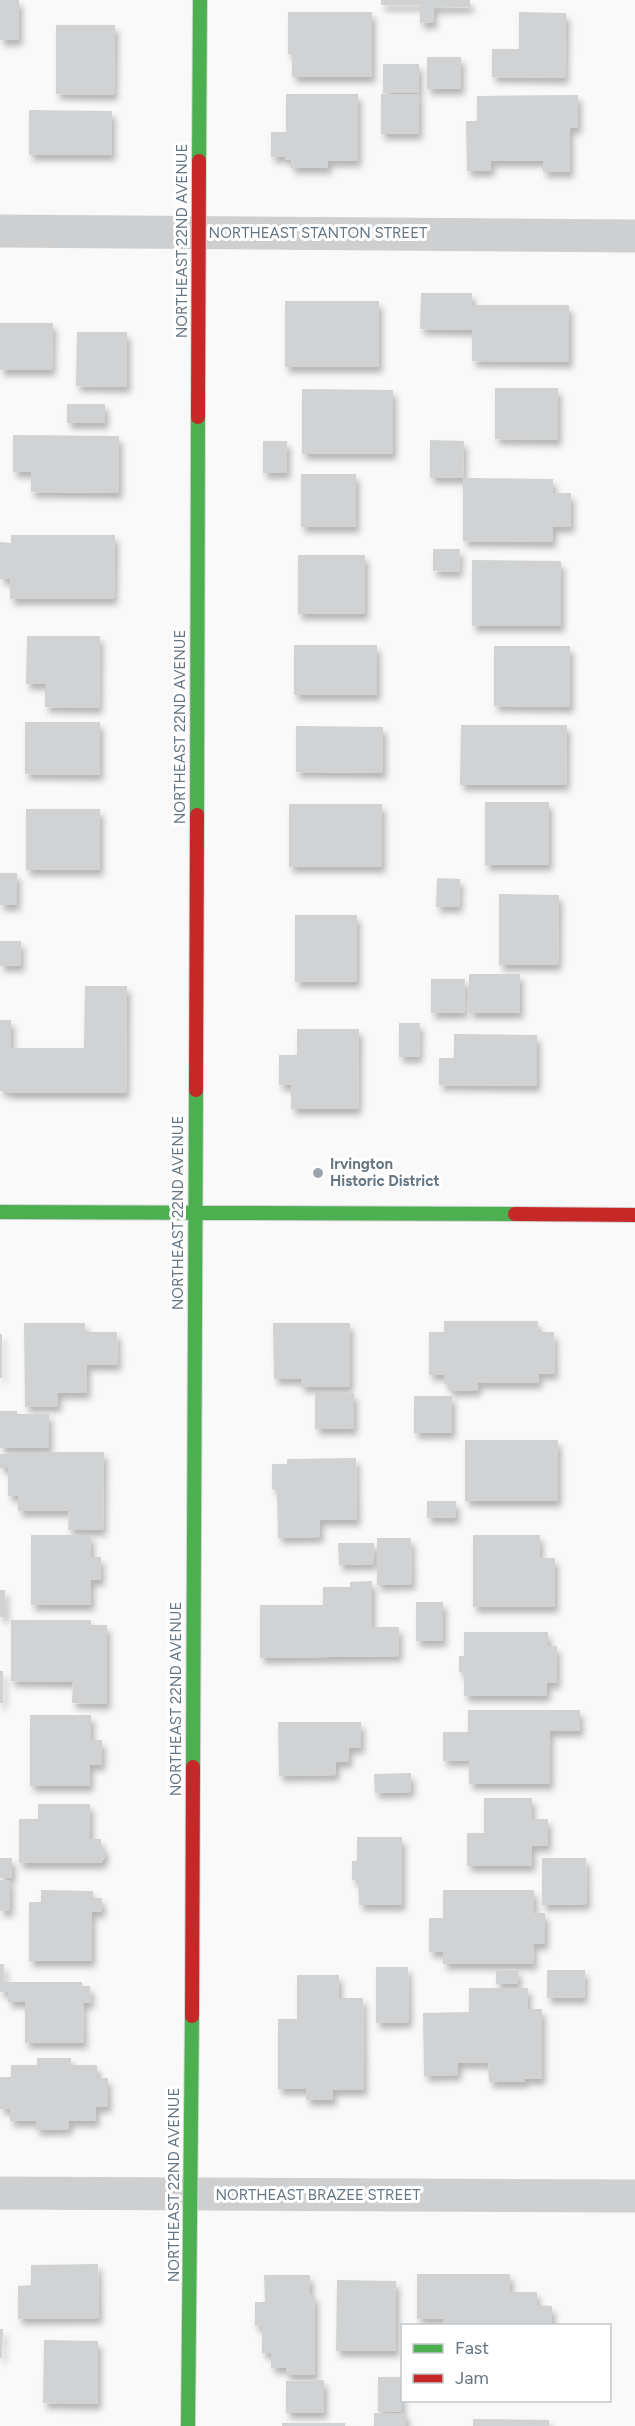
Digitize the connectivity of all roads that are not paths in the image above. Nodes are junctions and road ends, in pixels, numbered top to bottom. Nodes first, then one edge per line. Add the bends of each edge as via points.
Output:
1 (200, 0) edge
2 (0, 231) edge
3 (198, 232) junction
4 (635, 236) edge
5 (0, 1212) edge
6 (194, 1212) junction
7 (635, 1215) edge
8 (0, 2193) edge
9 (191, 2194) junction
10 (635, 2196) edge
11 (188, 2426) edge

1 - 3 street, NORTHEAST 22ND AVENUE
2 - 3 street, NORTHEAST STANTON STREET
3 - 4 street, NORTHEAST STANTON STREET
3 - 6 street, NORTHEAST 22ND AVENUE
5 - 6 street
6 - 7 street
6 - 9 street, NORTHEAST 22ND AVENUE
8 - 9 street, NORTHEAST BRAZEE STREET
9 - 10 street, NORTHEAST BRAZEE STREET
9 - 11 street, NORTHEAST 22ND AVENUE

